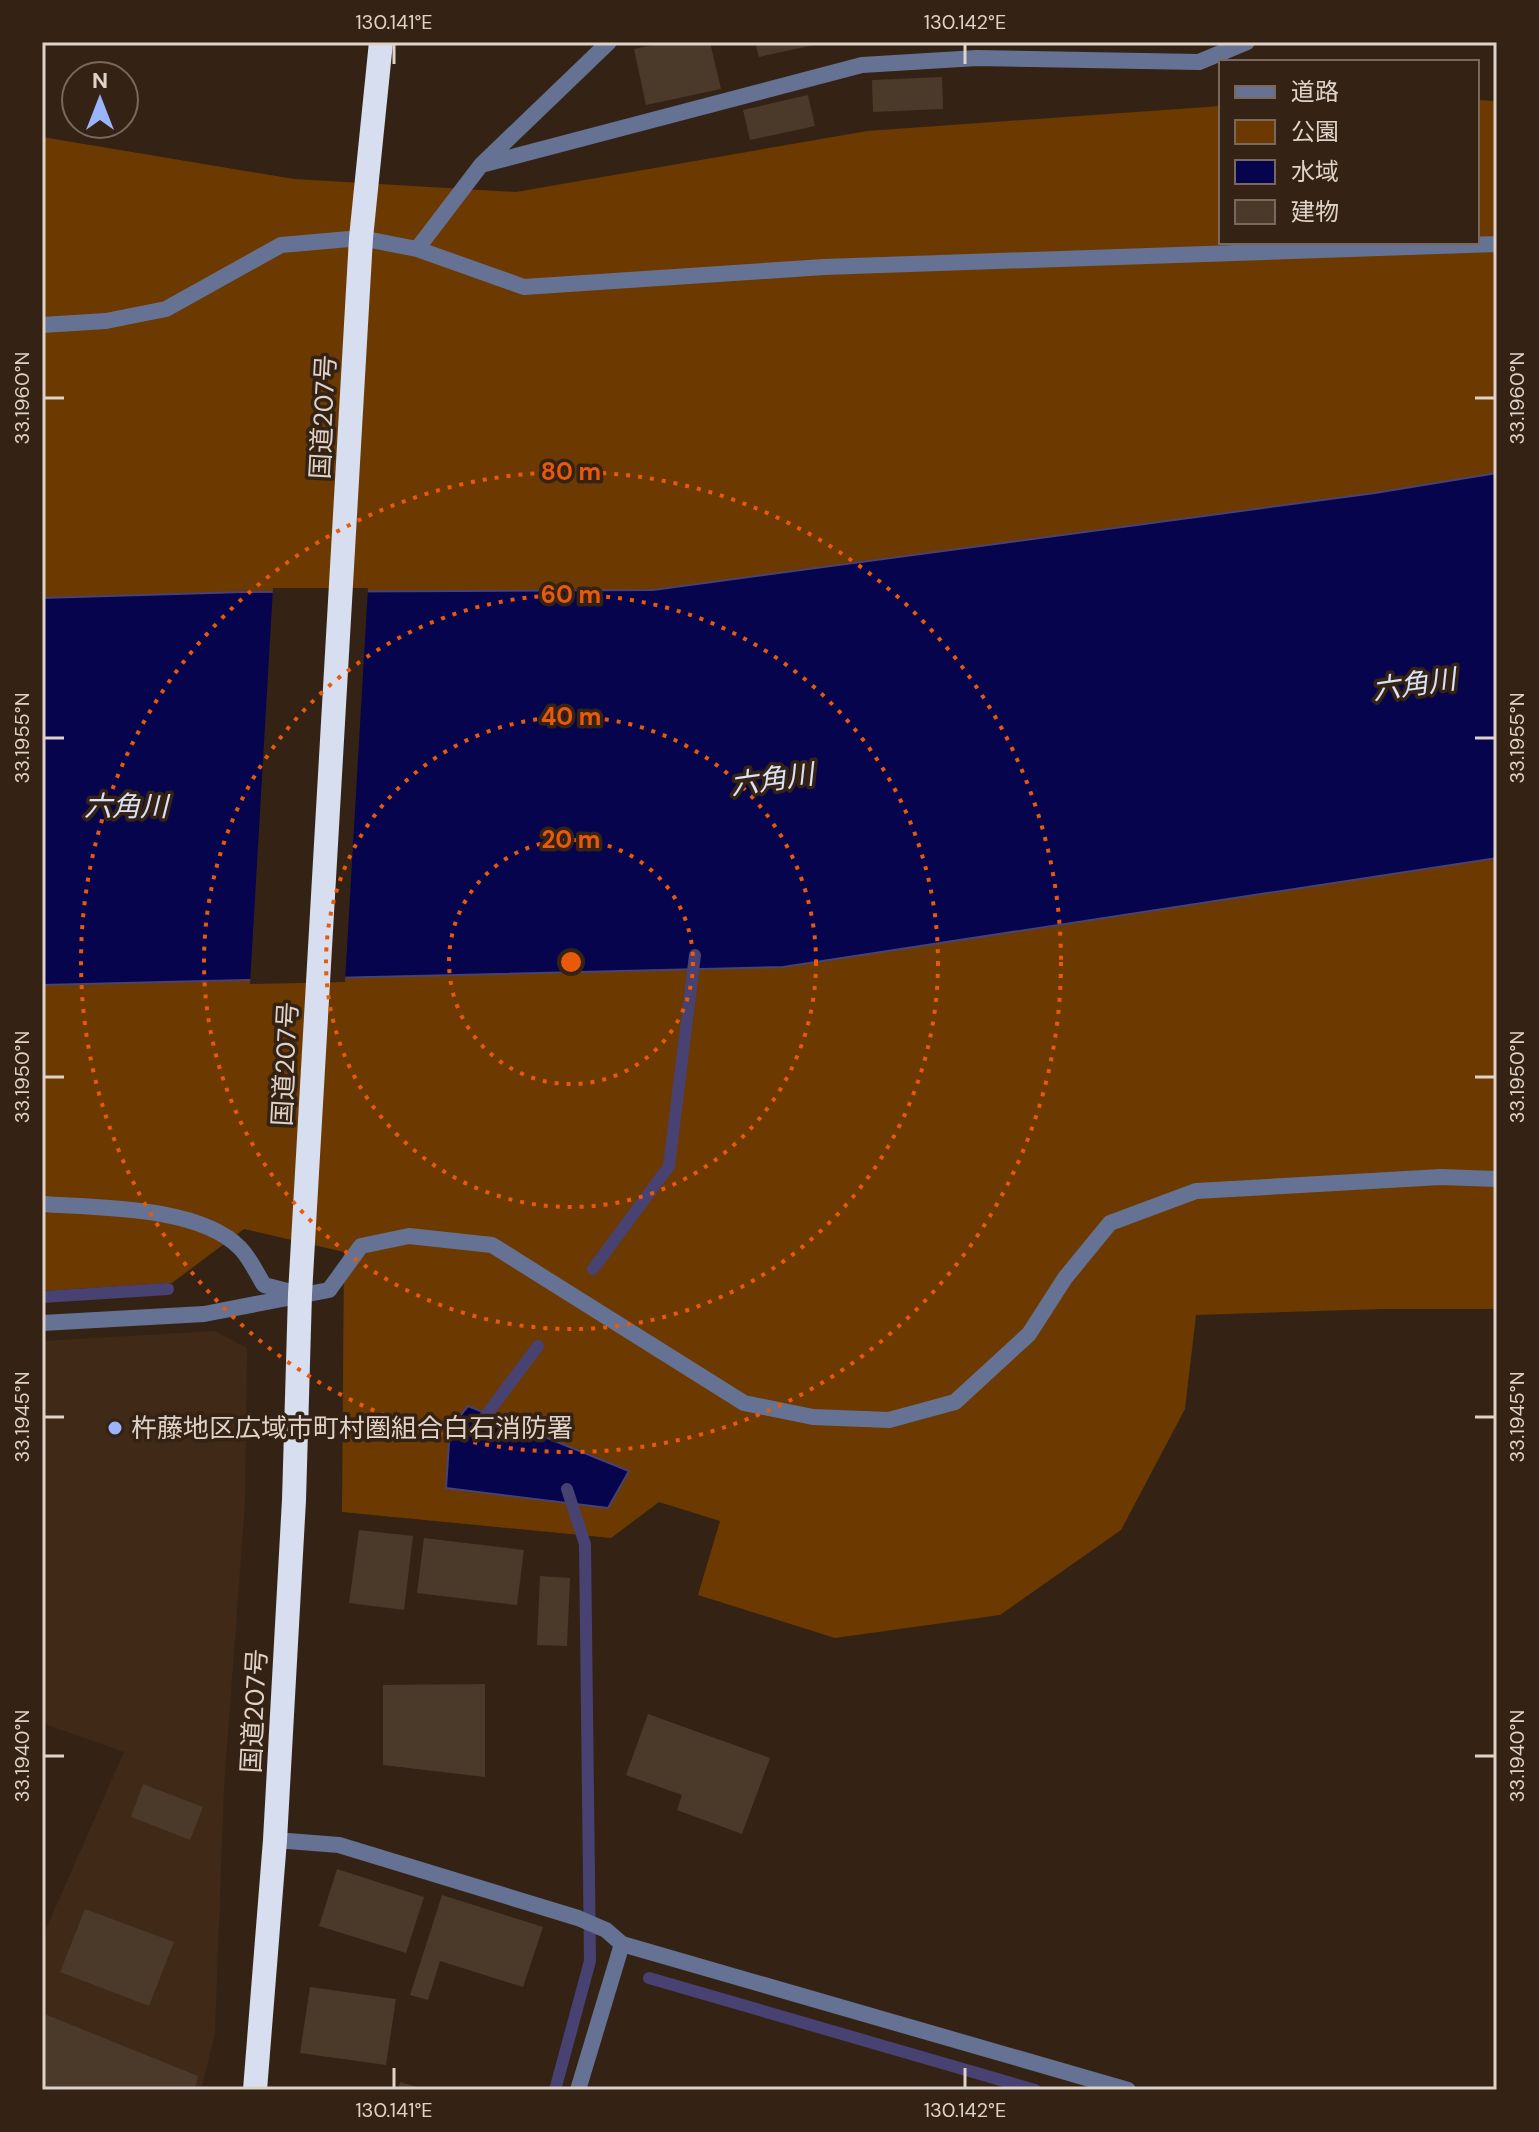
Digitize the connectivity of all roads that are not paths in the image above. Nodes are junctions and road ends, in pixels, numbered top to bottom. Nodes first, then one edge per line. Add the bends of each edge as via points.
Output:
1 (381, 42) edge
2 (609, 42) edge
3 (1247, 42) edge
4 (481, 165) junction
5 (361, 238) junction
6 (1466, 244) edge
7 (417, 249) junction
8 (42, 325) edge
9 (1497, 1179) edge
10 (42, 1204) edge
11 (300, 1294) junction
12 (42, 1323) edge
13 (275, 1840) junction
14 (622, 1944) junction
15 (255, 2090) edge
16 (578, 2090) edge
17 (1128, 2090) edge

1 - 5 highway, 国道207号
2 - 4 street
3 - 4 street via 1199,62 977,58 862,65
4 - 7 street
5 - 7 street
5 - 8 street via 281,245 166,309 106,321
5 - 11 highway, 国道207号
6 - 7 street via 824,267 524,287
9 - 11 street via 1441,1177 1196,1191 1110,1223 1029,1334 955,1402 889,1420 813,1417 744,1403 492,1245 409,1236 361,1246 329,1290
10 - 11 street via 168,1214 206,1227 240,1248 264,1285
11 - 12 street via 204,1314
11 - 13 highway, 国道207号
13 - 14 street via 339,1845 578,1918
13 - 15 highway, 国道207号
14 - 16 street
14 - 17 street

